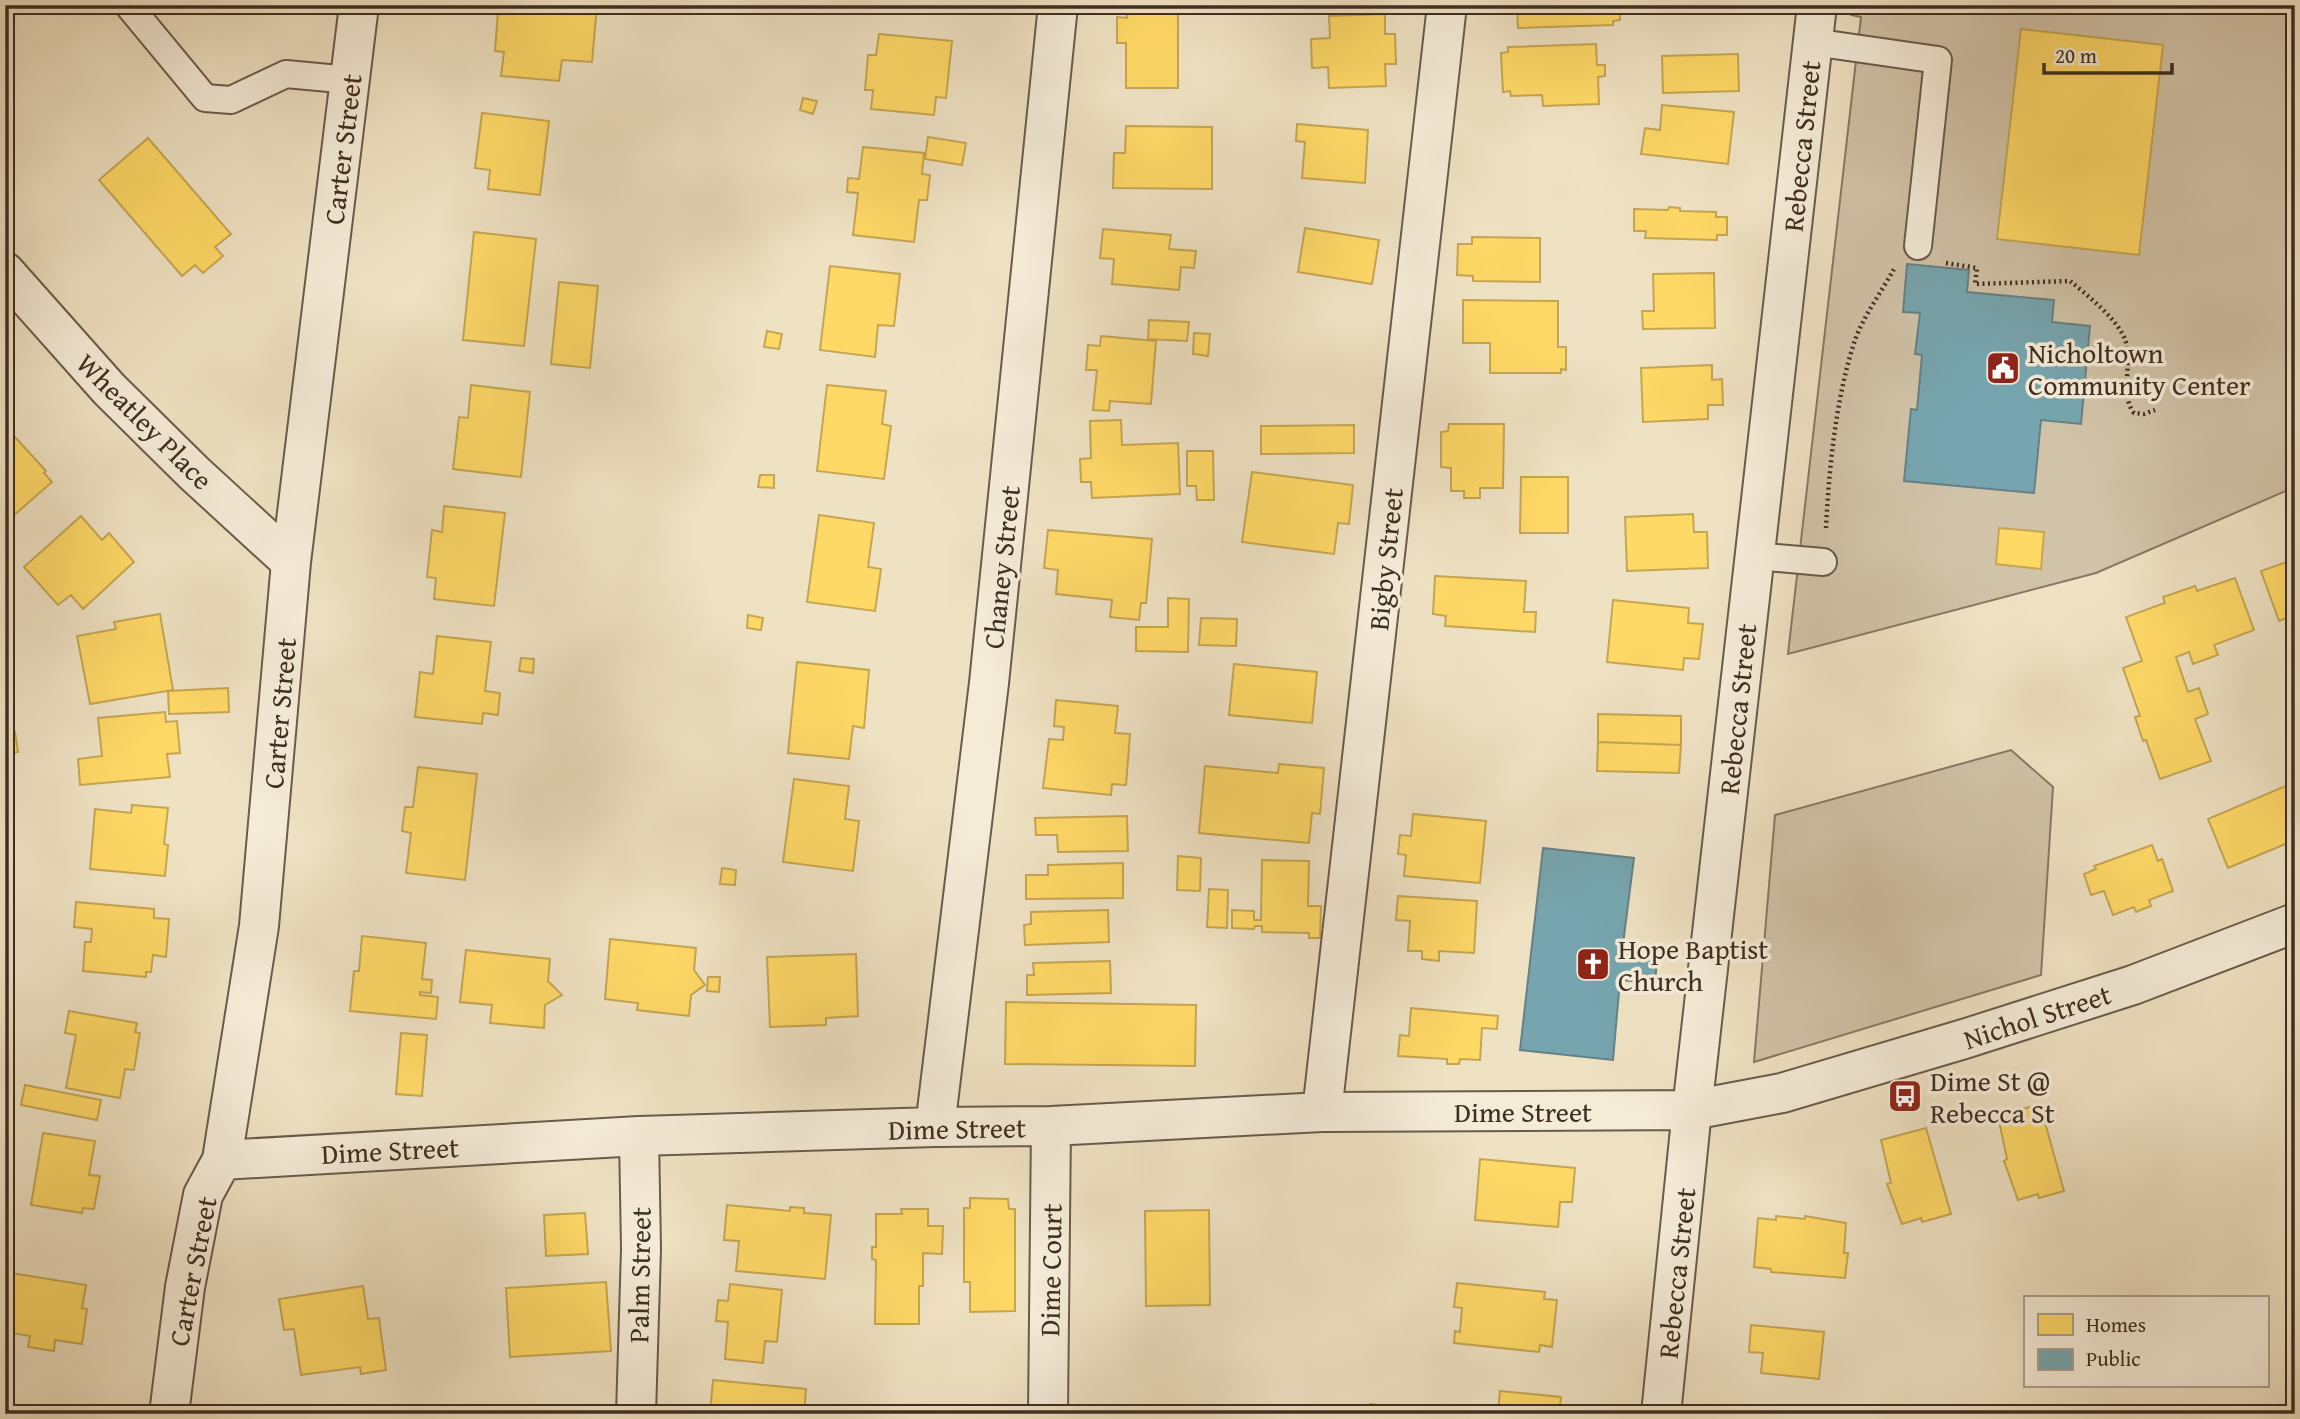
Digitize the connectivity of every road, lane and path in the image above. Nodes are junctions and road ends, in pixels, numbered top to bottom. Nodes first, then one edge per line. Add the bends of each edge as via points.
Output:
1 (128, 5) edge
2 (359, 5) edge
3 (1058, 5) edge
4 (1817, 5) edge
5 (1446, 17) edge
6 (1813, 42) junction
7 (350, 80) junction
8 (1909, 253) joint
9 (1942, 263) dead end
10 (5, 272) edge
11 (2085, 381) dead end
12 (2127, 385) junction
13 (2155, 410) dead end
14 (1755, 556) junction
15 (291, 562) junction
16 (1823, 562) joint
17 (2295, 923) edge
18 (1692, 1110) junction
19 (1322, 1112) junction
20 (1051, 1126) junction
21 (935, 1127) junction
22 (639, 1136) junction
23 (222, 1160) junction
24 (169, 1414) edge
25 (636, 1414) edge
26 (1048, 1414) edge
27 (1661, 1414) edge

1 - 7 lane via 205,98 231,100 286,74
2 - 7 street, Carter Street
3 - 21 street, Chaney Street via 989,683
4 - 6 street, Rebecca Street
5 - 19 street, Bigby Street
6 - 8 lane via 1938,60
6 - 14 street, Rebecca Street
7 - 15 street, Carter Street
8 - 16 path via 1856,339 1838,413
9 - 12 path via 1977,268 1975,284 2070,281 2100,306 2124,338
10 - 15 street, Wheatley Place via 108,389
11 - 12 path
12 - 13 path via 2128,405 2134,413
14 - 16 lane
14 - 18 street, Rebecca Street
15 - 23 street, Carter Street via 259,926
17 - 18 street, Nichol Street via 2133,985 1964,1039 1782,1093
18 - 19 street, Dime Street
18 - 27 street, Rebecca Street
19 - 20 street, Dime Street
20 - 21 street, Dime Street
20 - 26 street, Dime Court
21 - 22 street, Dime Street
22 - 23 street, Dime Street
22 - 25 street, Palm Street
23 - 24 street, Carter Street via 203,1195 185,1287

